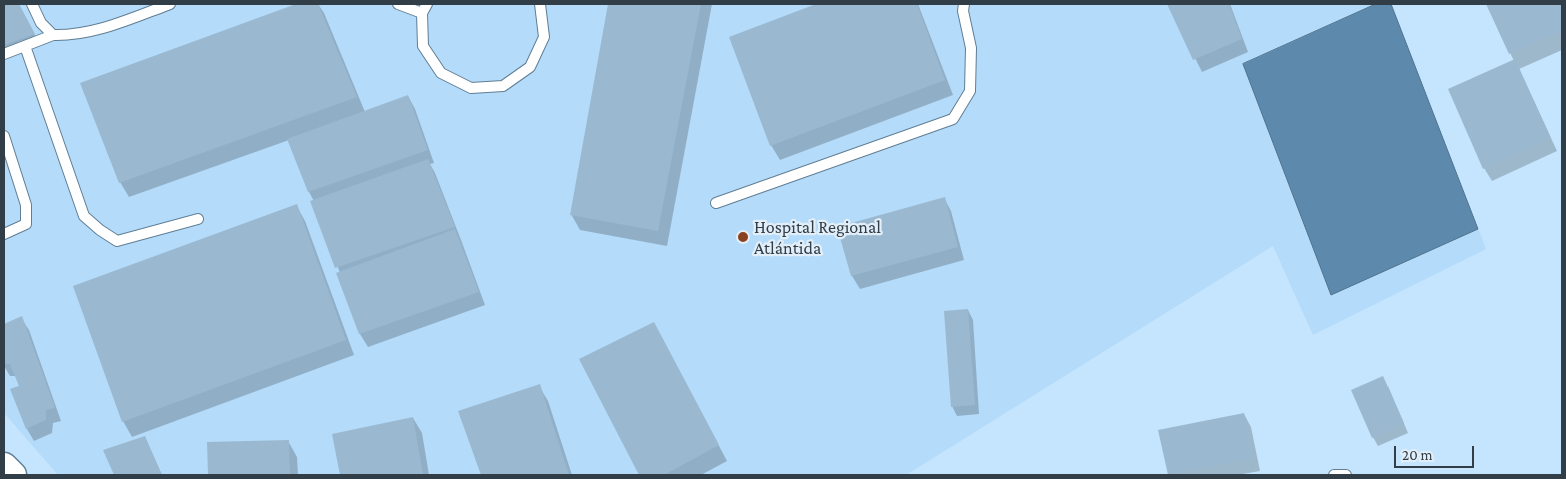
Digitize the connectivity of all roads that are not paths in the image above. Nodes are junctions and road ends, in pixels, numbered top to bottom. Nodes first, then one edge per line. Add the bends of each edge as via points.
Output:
1 (32, 4) edge
2 (170, 4) edge
3 (398, 4) edge
4 (540, 4) edge
5 (964, 4) edge
6 (424, 8) edge
7 (53, 35) junction
8 (25, 46) junction
9 (4, 54) edge
10 (4, 136) edge
11 (7, 157) edge
12 (716, 202) dead end
13 (198, 219) dead end
14 (4, 234) edge
15 (4, 466) edge
16 (13, 475) edge
17 (1334, 475) edge
18 (1346, 475) edge

1 - 7 lane via 40,23
2 - 7 lane via 99,30 68,36
3 - 6 lane
4 - 6 lane via 544,37 530,67 503,86 471,88 441,73 423,46
5 - 12 lane via 971,48 970,91 953,119
7 - 8 lane
8 - 9 lane
8 - 13 lane via 84,216 117,242
10 - 11 lane
11 - 14 lane via 26,205 26,224
15 - 16 street
17 - 18 lane

